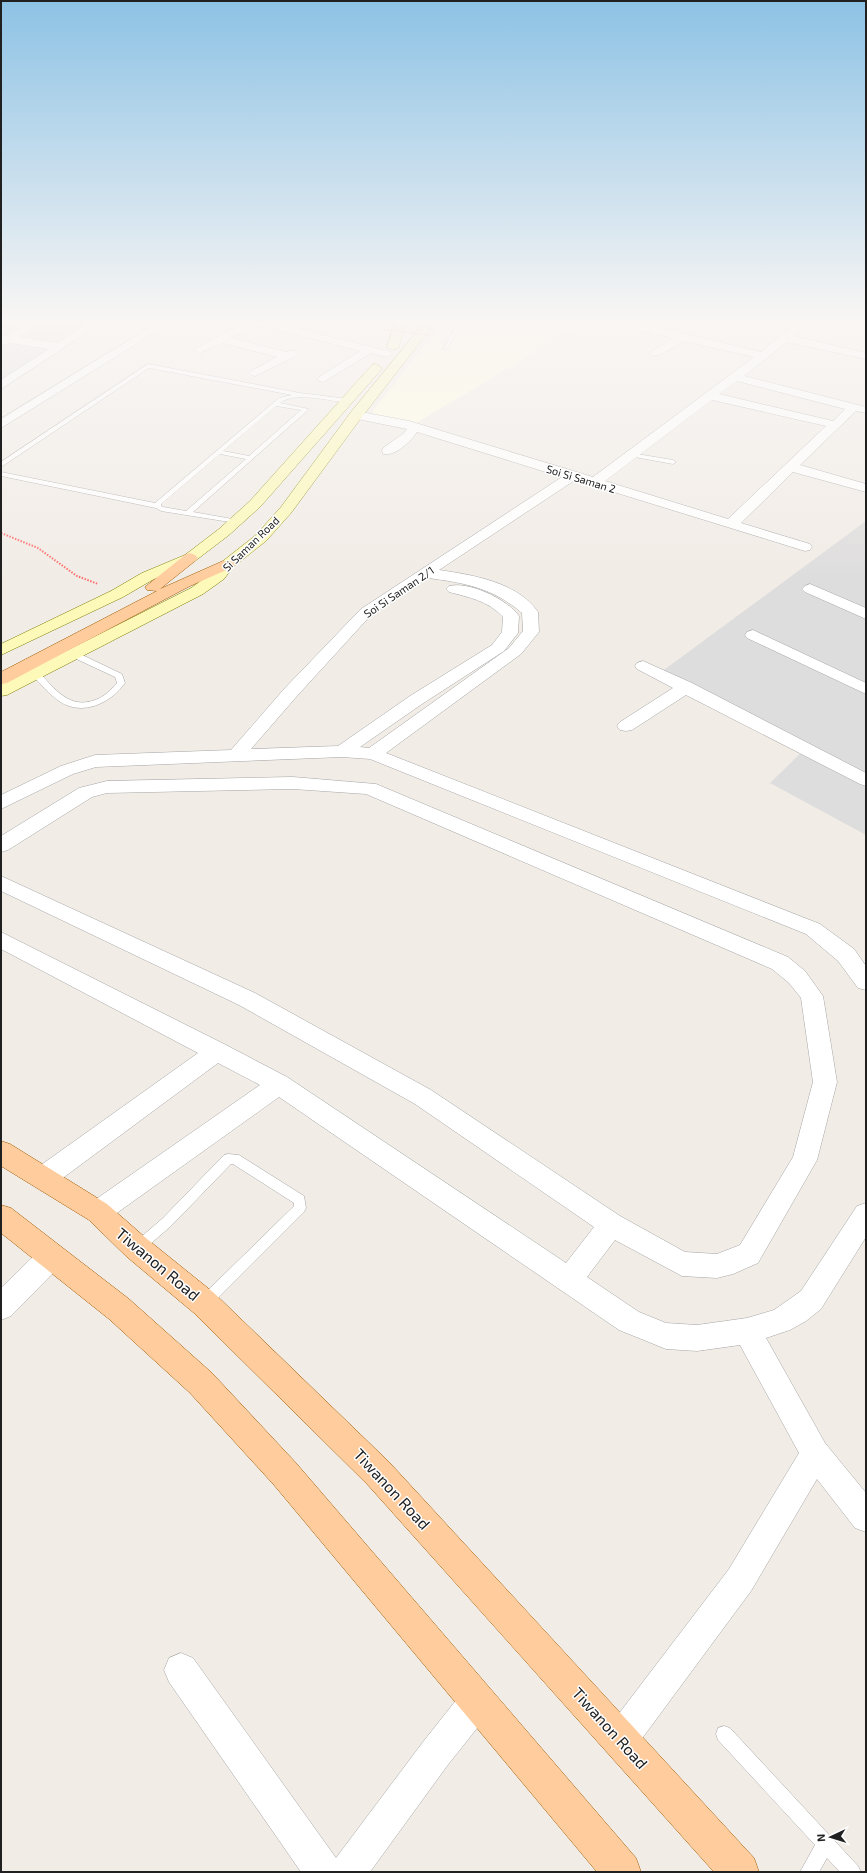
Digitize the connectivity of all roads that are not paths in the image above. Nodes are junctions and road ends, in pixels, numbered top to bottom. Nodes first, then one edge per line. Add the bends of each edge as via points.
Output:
1 (31, 405) edge
2 (90, 405) edge
3 (273, 405) edge
4 (284, 405) edge
5 (344, 405) edge
6 (364, 405) edge
7 (697, 405) edge
8 (751, 405) edge
9 (846, 405) edge
10 (860, 409) edge
11 (356, 415) junction
12 (1, 424) edge
13 (836, 425) junction
14 (414, 427) junction
15 (388, 451) dead end
16 (219, 452) junction
17 (631, 455) junction
18 (251, 458) junction
19 (673, 462) dead end
20 (1, 466) edge
21 (792, 467) junction
22 (1, 474) edge
23 (571, 477) junction
24 (594, 483) junction
25 (866, 488) edge
26 (158, 506) junction
27 (188, 513) junction
28 (236, 522) junction
29 (730, 525) junction
30 (805, 547) dead end
31 (190, 558) junction
32 (228, 564) junction
33 (420, 577) junction
34 (810, 589) dead end
35 (866, 614) edge
36 (753, 635) dead end
37 (1, 650) edge
38 (73, 654) junction
39 (491, 660) junction
40 (1, 666) edge
41 (642, 666) dead end
42 (35, 674) junction
43 (1, 680) edge
44 (686, 687) junction
45 (866, 689) edge
46 (1, 691) edge
47 (626, 726) dead end
48 (342, 751) junction
49 (372, 754) junction
50 (236, 755) junction
51 (866, 780) edge
52 (1, 803) edge
53 (1, 845) edge
54 (1, 883) edge
55 (1, 940) edge
56 (866, 982) edge
57 (218, 1051) junction
58 (279, 1084) junction
59 (1, 1152) edge
60 (42, 1178) junction
61 (98, 1212) junction
62 (866, 1214) edge
63 (1, 1217) edge
64 (611, 1224) junction
65 (137, 1248) junction
66 (52, 1256) junction
67 (568, 1281) junction
68 (204, 1303) junction
69 (1, 1307) edge
70 (747, 1332) junction
71 (815, 1452) junction
72 (866, 1517) edge
73 (181, 1670) dead end
74 (477, 1701) junction
75 (724, 1734) dead end
76 (620, 1740) junction
77 (826, 1844) junction
78 (323, 1872) edge
79 (348, 1872) edge
80 (622, 1872) edge
81 (740, 1872) edge
82 (809, 1872) edge
83 (852, 1872) edge

1 - 12 street
2 - 20 lane
3 - 16 lane
4 - 18 lane via 306,409
5 - 28 main road, Si Saman Road
6 - 11 main road, Si Saman Road
7 - 17 street
8 - 13 street
9 - 10 street
10 - 13 street
11 - 14 street, Soi Si Saman 2
11 - 32 main road, Si Saman Road via 286,510 261,538
13 - 21 street
14 - 15 street via 409,435
14 - 23 street, Soi Si Saman 2
16 - 18 lane
16 - 26 lane via 158,503
17 - 19 lane
17 - 24 street
18 - 27 lane
21 - 25 street
21 - 29 street
22 - 26 lane
23 - 24 street, Soi Si Saman 2
23 - 33 street, Soi Si Saman 2/1
24 - 29 street, Soi Si Saman 2
26 - 27 lane via 161,509
27 - 28 lane
28 - 31 main road, Si Saman Road
29 - 30 street, Soi Si Saman 2
31 - 37 main road, Si Saman Road via 148,576 117,594
31 - 40 main road via 155,587
32 - 38 main road, Si Saman Road via 218,576 197,591
32 - 43 main road via 184,583
33 - 39 street via 504,607 511,616 510,633
33 - 50 street, Soi Si Saman 2/1 via 366,612
34 - 35 street
36 - 45 street
38 - 42 main road, Si Saman Road
38 - 42 lane via 119,676 121,683 115,691 96,702 79,707 62,700
39 - 48 street via 416,700
39 - 49 street
41 - 44 street
42 - 46 main road, Si Saman Road
44 - 47 street
44 - 51 street
48 - 49 street
48 - 50 street
49 - 56 street via 813,930 846,955
50 - 52 street via 95,761 67,770
53 - 64 street via 86,792 107,787 293,783 369,788 780,963 797,977 812,996 825,1082 805,1160 749,1254 718,1266 682,1264
54 - 64 street via 254,1002 423,1097
55 - 57 street
57 - 58 street
57 - 60 street
58 - 61 street
58 - 67 street
59 - 60 main road, Tiwanon Road
60 - 61 main road, Tiwanon Road
61 - 65 main road, Tiwanon Road
62 - 70 street via 811,1300 780,1321
63 - 66 main road
64 - 67 street
65 - 68 main road, Tiwanon Road
65 - 68 lane via 167,1222 228,1159 235,1159 300,1200 300,1208
66 - 69 street
66 - 74 main road via 119,1309 201,1384 285,1474
67 - 70 street via 629,1321 666,1336 697,1338
68 - 76 main road, Tiwanon Road via 378,1473
70 - 71 street
71 - 72 street
71 - 76 street via 740,1580
73 - 78 street
74 - 79 street
74 - 80 main road
75 - 77 lane
76 - 81 main road, Tiwanon Road
77 - 82 lane
77 - 83 lane

